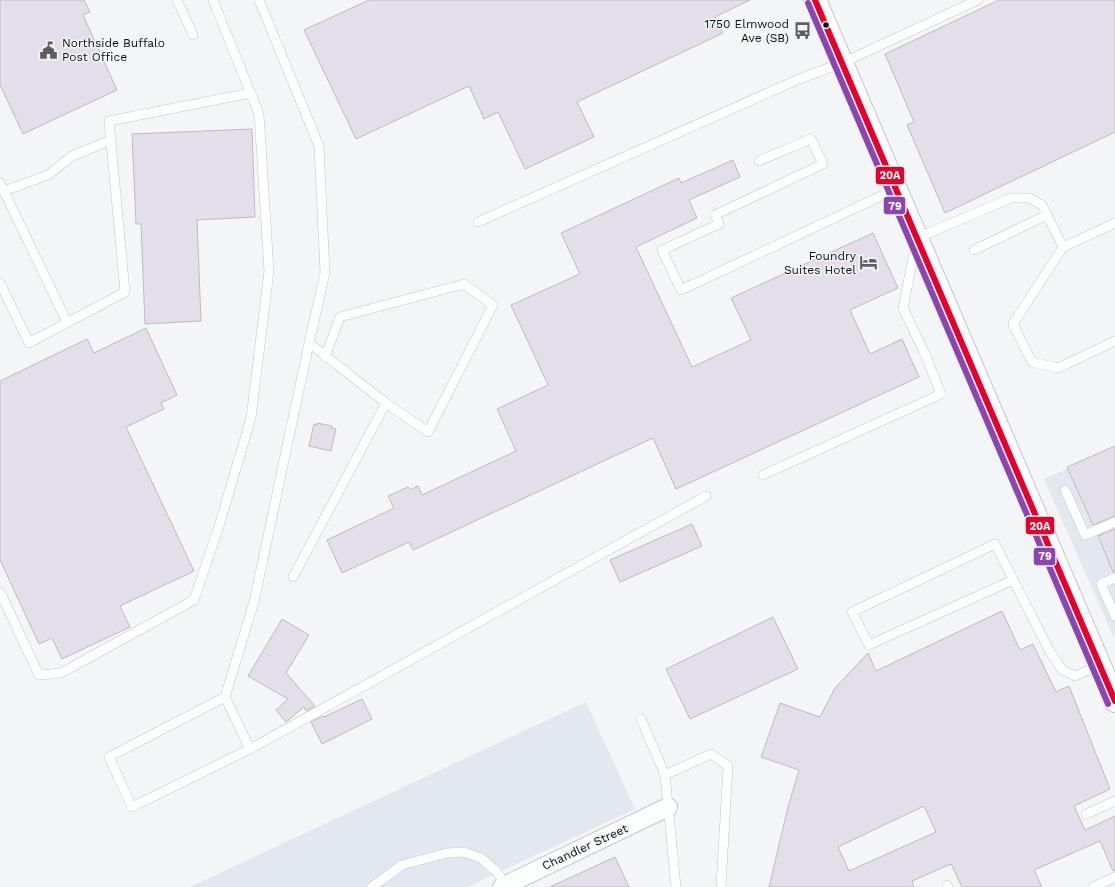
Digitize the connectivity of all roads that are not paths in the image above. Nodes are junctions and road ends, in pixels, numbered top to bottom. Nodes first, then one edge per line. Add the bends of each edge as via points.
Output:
1 (177, 0) edge
2 (213, 0) edge
3 (259, 0) edge
4 (815, 0) edge
5 (978, 0) edge
6 (193, 35) dead end
7 (842, 63) junction
8 (251, 93) junction
9 (111, 140) junction
10 (759, 161) dead end
11 (2, 187) edge
12 (896, 190) junction
13 (1047, 215) junction
14 (478, 222) dead end
15 (1115, 223) edge
16 (917, 238) junction
17 (1063, 247) junction
18 (974, 250) dead end
19 (0, 283) edge
20 (67, 322) junction
21 (1115, 341) edge
22 (309, 343) junction
23 (325, 357) junction
24 (386, 403) junction
25 (763, 475) dead end
26 (1065, 490) dead end
27 (706, 496) dead end
28 (1115, 522) edge
29 (293, 577) dead end
30 (1115, 578) edge
31 (1013, 580) junction
32 (0, 592) edge
33 (1115, 616) edge
34 (1107, 673) edge
35 (225, 697) junction
36 (1115, 701) edge
37 (641, 719) dead end
38 (250, 748) junction
39 (665, 775) junction
40 (1115, 801) edge
41 (668, 807) junction
42 (1086, 814) dead end
43 (1115, 877) edge
44 (504, 886) edge
45 (372, 887) edge
46 (676, 887) edge
47 (721, 887) edge
48 (1093, 887) edge

1 - 6 lane
2 - 8 lane
3 - 22 lane via 319,146 325,273
4 - 7 street
5 - 7 lane
7 - 12 street
7 - 14 lane via 799,79
8 - 9 lane via 109,121
8 - 32 lane via 259,114 269,270 251,418 194,600 61,673 39,675
9 - 11 lane via 72,156 48,175
9 - 20 lane via 125,292
10 - 12 lane via 811,139 823,164 715,215 718,224 662,250 681,290
11 - 20 lane
12 - 16 street
13 - 16 lane via 1042,205 1029,198 1011,198
13 - 17 lane
13 - 18 lane
15 - 17 lane
16 - 25 lane via 903,308 925,354 940,394
16 - 34 street
17 - 21 lane via 1013,324 1032,362 1058,368
19 - 20 lane via 29,343
22 - 23 lane
22 - 35 lane via 254,602
23 - 24 lane
23 - 24 lane via 340,317 464,284 493,305 428,432
24 - 29 lane
26 - 28 lane via 1085,535
27 - 38 lane
30 - 33 lane via 1101,584
31 - 31 lane via 995,544 852,612 869,645
31 - 34 lane via 1062,670 1075,676
34 - 36 street
35 - 38 lane
35 - 38 lane via 109,756 132,807
37 - 39 lane
39 - 41 lane
39 - 47 lane via 711,754 728,766
40 - 42 lane
41 - 44 street, Chandler Street
41 - 46 lane
43 - 48 lane
44 - 45 lane via 497,872 481,858 464,852 447,852 402,866

